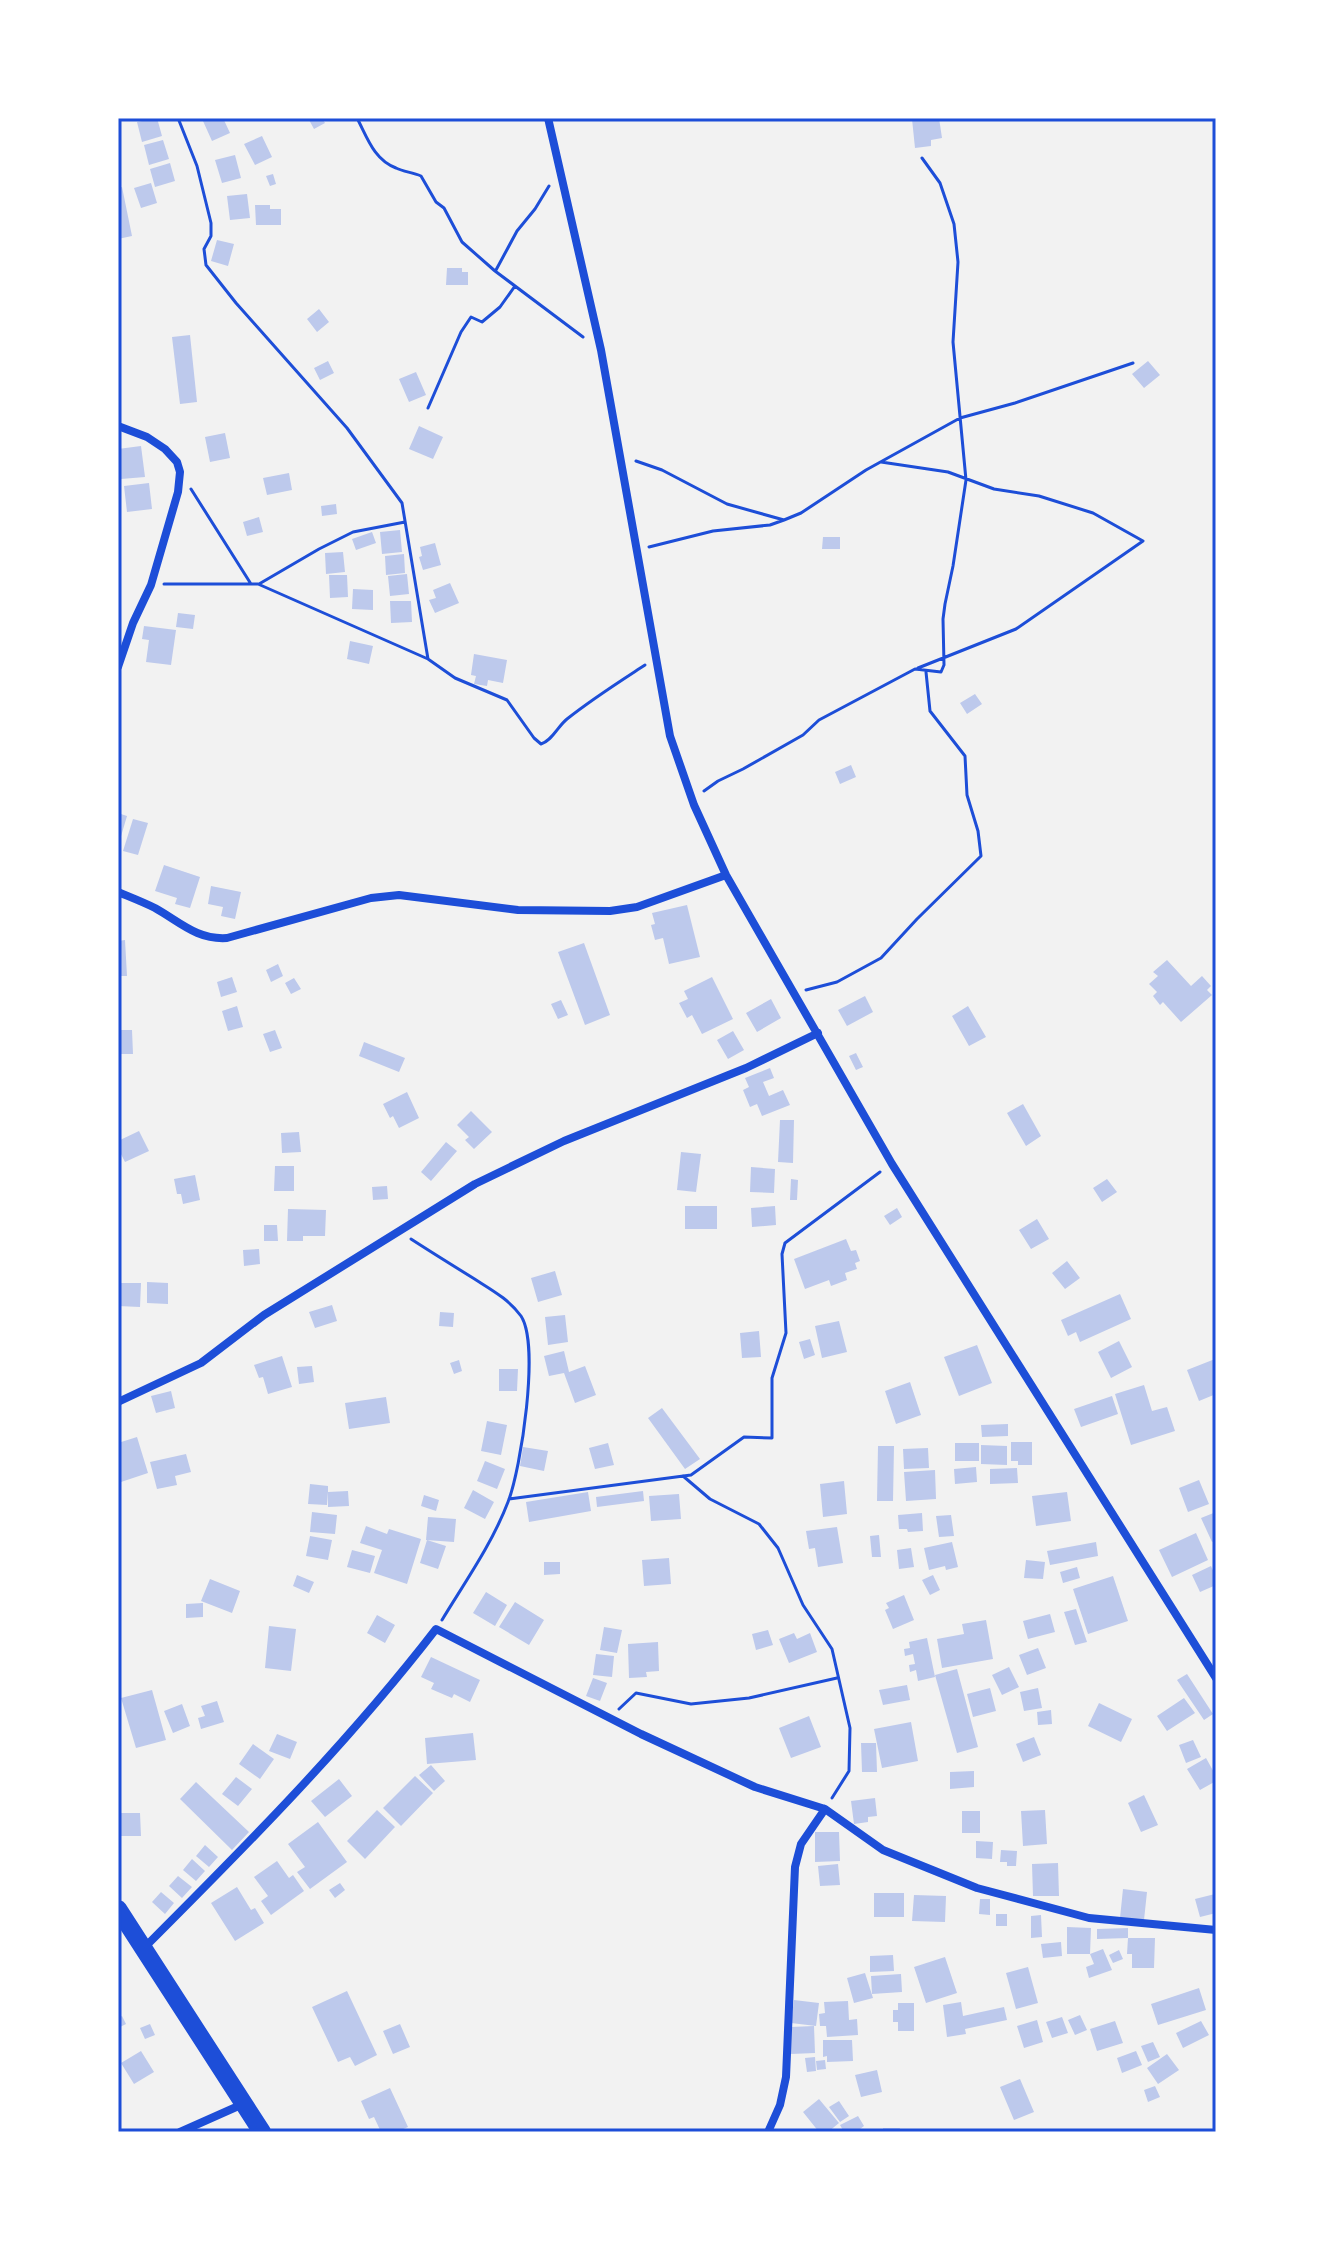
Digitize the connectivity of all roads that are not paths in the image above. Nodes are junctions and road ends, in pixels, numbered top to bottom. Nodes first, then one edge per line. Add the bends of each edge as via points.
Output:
1 (548, 118) edge
2 (118, 426) edge
3 (118, 667) edge
4 (726, 875) junction
5 (118, 892) edge
6 (818, 1033) junction
7 (118, 1402) edge
8 (1216, 1678) edge
9 (825, 1809) junction
10 (118, 1909) edge
11 (1216, 1930) edge
12 (144, 1948) junction
13 (244, 2104) junction
14 (180, 2132) edge
15 (262, 2132) edge
16 (768, 2132) edge

1 - 4 street via 601,350 670,736
2 - 3 street via 165,449 180,472 151,585
4 - 5 street via 637,907 610,911 518,910 399,895 214,939
4 - 6 street
6 - 7 street via 475,1184 264,1315 201,1363
6 - 8 street via 892,1164
9 - 11 street via 883,1850 977,1888 1089,1918
9 - 12 street via 755,1787 436,1629 323,1762
9 - 16 street via 801,1844 795,1867 786,2077
10 - 12 highway
12 - 13 highway
13 - 14 street
13 - 15 highway

